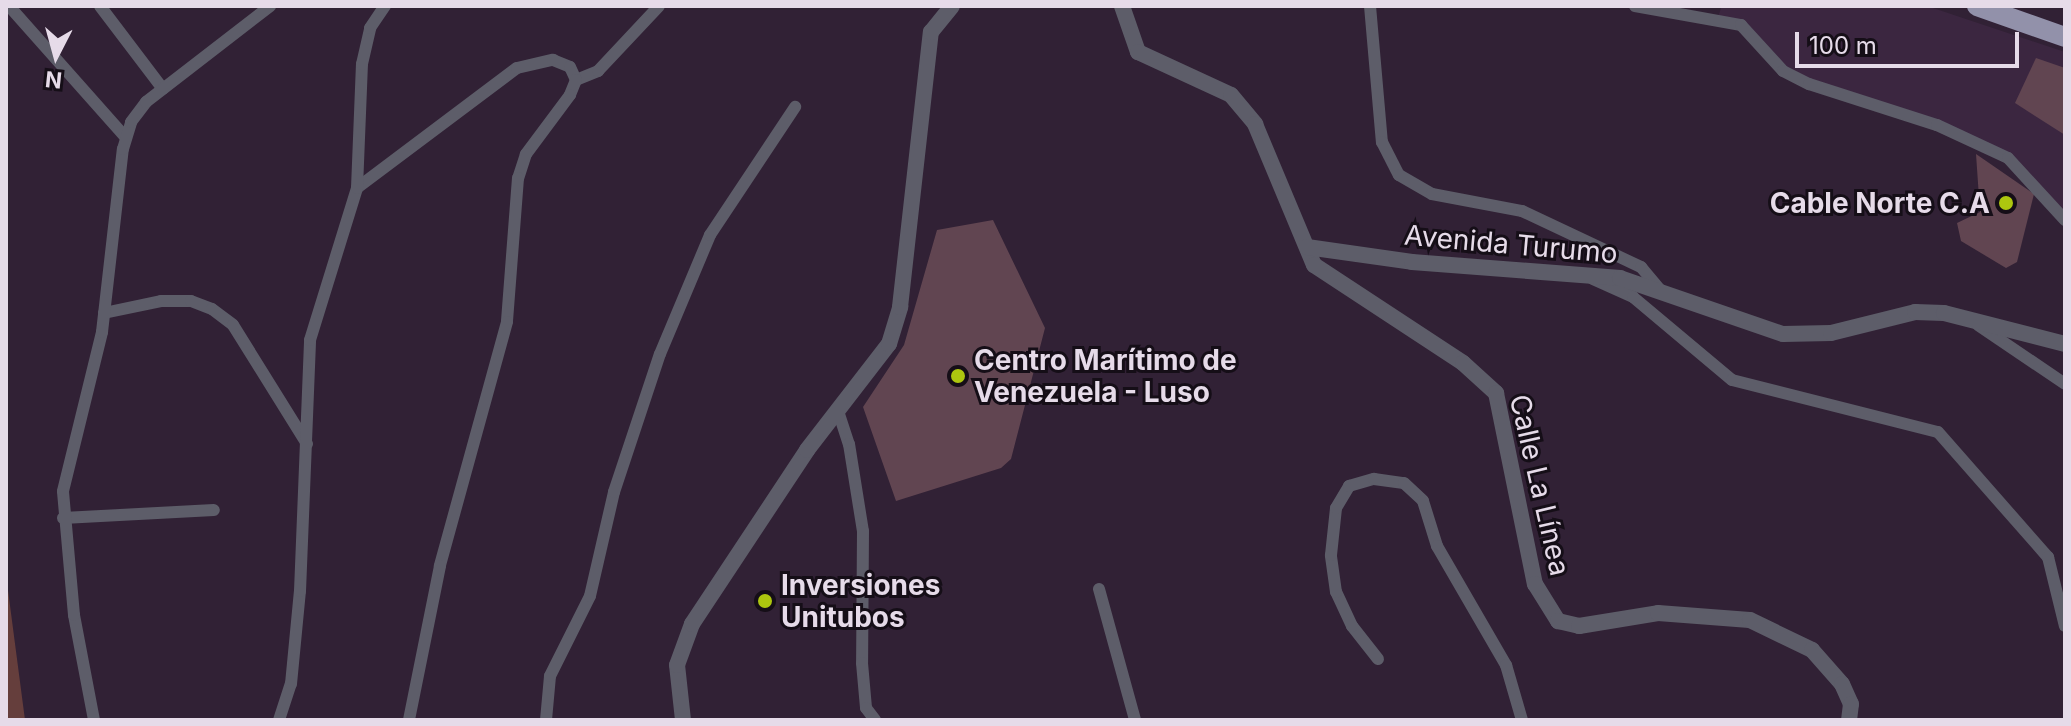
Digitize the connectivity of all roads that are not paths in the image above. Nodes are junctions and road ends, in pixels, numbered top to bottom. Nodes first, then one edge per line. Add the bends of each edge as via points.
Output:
1 (9, 6) edge
2 (100, 6) edge
3 (270, 6) edge
4 (385, 6) edge
5 (659, 6) edge
6 (952, 6) edge
7 (1122, 6) edge
8 (1370, 6) edge
9 (1635, 6) edge
10 (1977, 6) edge
11 (2065, 37) edge
12 (576, 80) junction
13 (163, 89) junction
14 (795, 107) dead end
15 (126, 138) junction
16 (357, 188) junction
17 (2065, 220) edge
18 (1307, 247) junction
19 (1575, 272) junction
20 (1664, 295) junction
21 (104, 313) junction
22 (1975, 323) junction
23 (2065, 344) edge
24 (2065, 384) edge
25 (839, 414) junction
26 (307, 445) junction
27 (214, 510) dead end
28 (63, 518) junction
29 (1099, 589) dead end
30 (2065, 626) edge
31 (1378, 659) dead end
32 (94, 720) edge
33 (279, 720) edge
34 (409, 720) edge
35 (546, 720) edge
36 (683, 720) edge
37 (875, 720) edge
38 (1135, 720) edge
39 (1522, 720) edge
40 (1849, 720) edge

1 - 15 street
2 - 13 street
3 - 13 street
4 - 16 street via 370,28 362,64
5 - 12 street via 598,71
6 - 25 street via 931,32 900,307 889,344
7 - 18 street via 1138,52 1231,95 1255,124
8 - 20 street via 1382,142 1399,175 1432,194 1522,211 1641,267
9 - 17 street via 1741,25 1783,71 1809,84 1937,125 2008,158
10 - 11 main road
12 - 16 street via 570,67 553,60 517,68
12 - 34 street via 526,154 518,178 507,322 440,566
13 - 15 street via 146,102
14 - 35 street via 710,235 660,354 614,492 590,596 550,676
15 - 21 street
16 - 26 street via 310,340
18 - 19 street, Avenida Turumo via 1412,262
18 - 40 street, Calle La Línea via 1314,265 1328,278 1463,363 1496,393 1535,584 1558,621 1579,626 1658,613 1750,620 1812,650 1842,684 1851,704
19 - 20 street, Avenida Turumo via 1620,278
19 - 30 street via 1633,297 1732,380 1938,432 2048,557
20 - 22 street, Avenida Turumo via 1783,334 1831,333 1915,312 1944,313
21 - 26 street via 161,301 191,301 212,309 233,325
21 - 28 street via 66,463
22 - 23 street, Avenida Turumo
22 - 24 street
25 - 36 street via 807,450 692,624 677,665
25 - 37 street via 863,531 862,663 866,708
26 - 33 street via 291,684
27 - 28 street
28 - 32 street
29 - 38 street
31 - 39 street via 1352,626 1336,592 1331,555 1336,508 1349,486 1374,479 1404,483 1423,501 1437,546 1506,665

